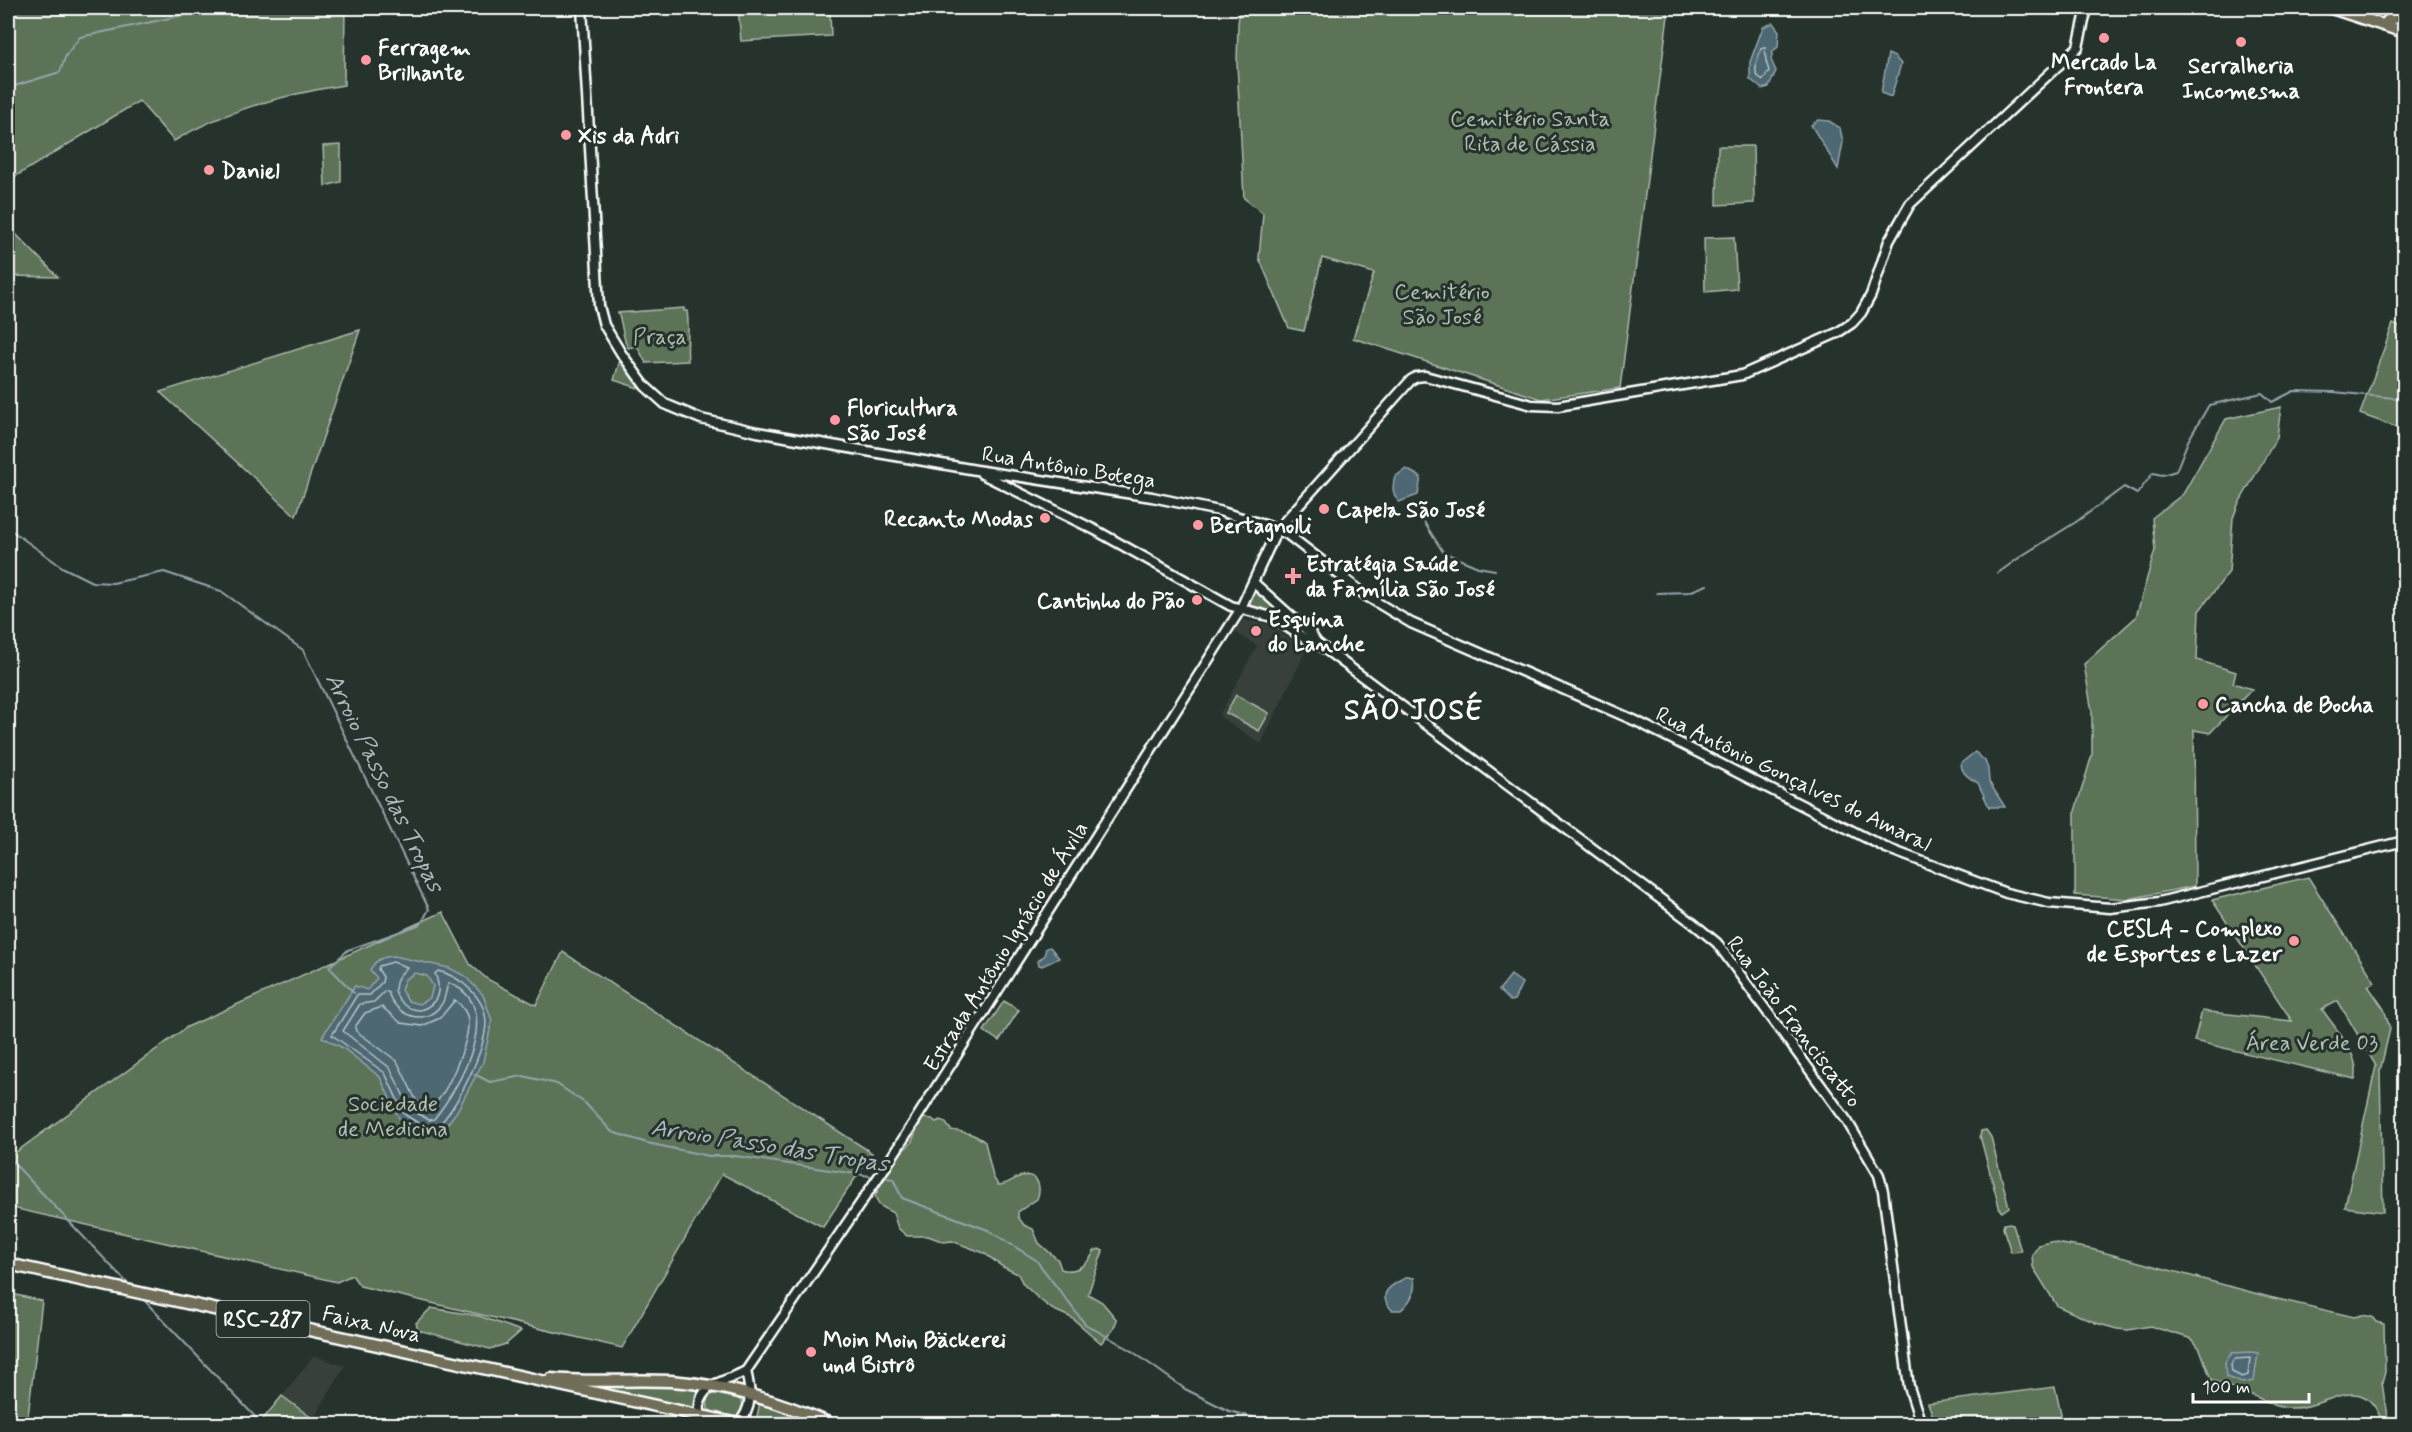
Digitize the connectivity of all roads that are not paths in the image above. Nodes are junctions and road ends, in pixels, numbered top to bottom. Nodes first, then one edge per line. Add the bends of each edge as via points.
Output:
1 (582, 8) edge
2 (2087, 8) edge
3 (2331, 8) edge
4 (2404, 20) edge
5 (2385, 25) junction
6 (2404, 32) edge
7 (976, 470) junction
8 (1277, 530) junction
9 (1254, 583) junction
10 (1240, 610) junction
11 (1317, 642) junction
12 (2404, 841) edge
13 (8, 1264) edge
14 (746, 1371) junction
15 (518, 1376) junction
16 (711, 1385) junction
17 (750, 1393) junction
18 (701, 1420) edge
19 (738, 1424) edge
20 (831, 1425) edge
21 (1921, 1425) edge

1 - 7 street, Rua Antônio Botega via 599,306 604,325 645,386 665,404 728,426
2 - 8 street, Estrada Antônio Ignácio de Ávila via 2078,47 1910,204 1889,241 1861,313 1837,333 1742,375 1558,406 1532,405 1435,378 1416,377
3 - 5 highway
4 - 5 highway via 2393,17
5 - 6 highway
7 - 8 street, Rua Antônio Botega via 1152,497 1219,511
7 - 10 street, Rua João Franciscatto
8 - 9 street, Estrada Antônio Ignácio de Ávila
8 - 12 street, Rua Antônio Gonçalves do Amaral via 1368,597 1411,623 1636,721 1886,848 2006,893 2049,903 2110,908 2159,902
9 - 10 street, Estrada Antônio Ignácio de Ávila
9 - 11 street, Rua João Franciscatto
10 - 11 street, Rua João Franciscatto via 1268,615 1307,640
10 - 14 street, Estrada Antônio Ignácio de Ávila via 888,1163
11 - 21 street, Rua João Franciscatto via 1695,924 1723,951 1833,1100 1879,1175 1910,1387
13 - 15 highway, Faixa Nova / RSC-287
14 - 16 street
14 - 17 street
15 - 16 highway, Faixa Nova / RSC-287
15 - 18 highway, Faixa Nova / RSC-287
16 - 17 highway, Faixa Nova / RSC-287
16 - 18 street via 700,1401
17 - 19 street via 746,1416
17 - 20 highway, Faixa Nova / RSC-287
18 - 19 highway, Faixa Nova / RSC-287

